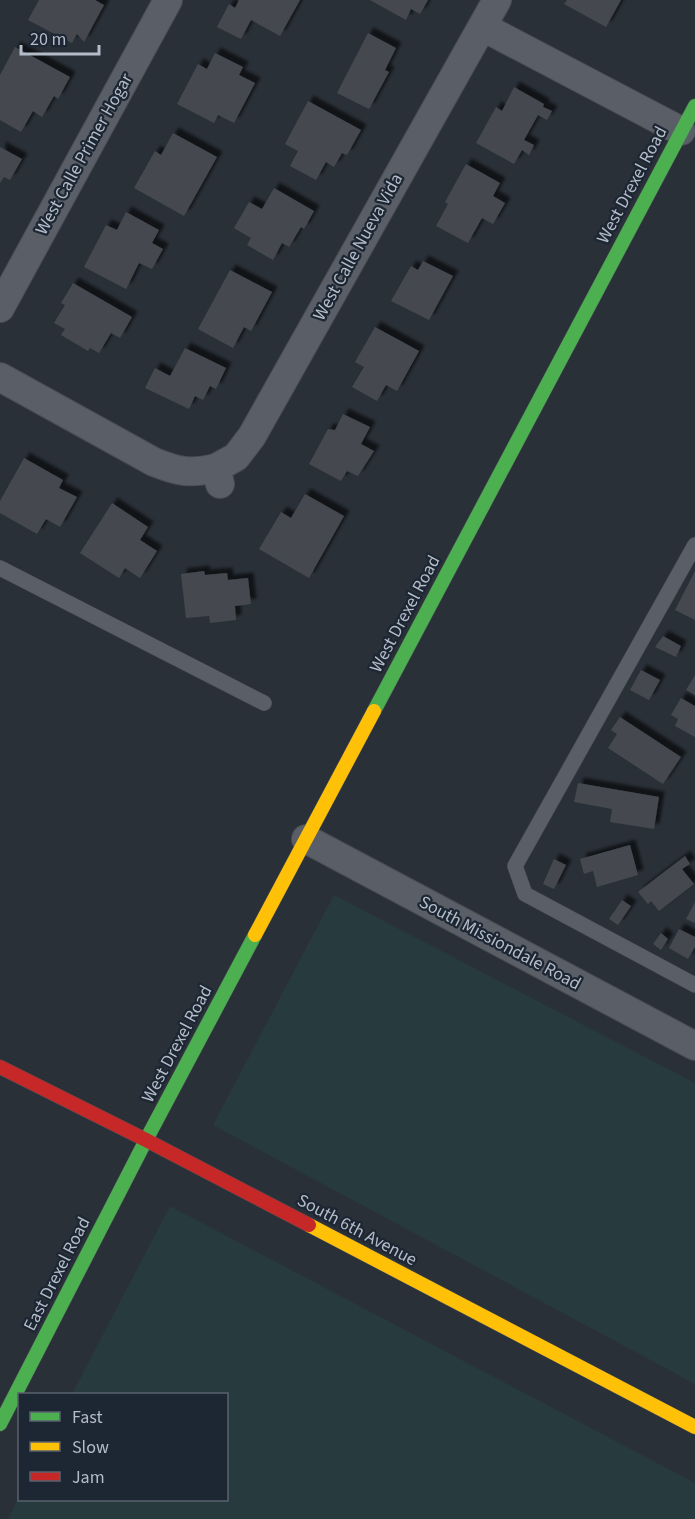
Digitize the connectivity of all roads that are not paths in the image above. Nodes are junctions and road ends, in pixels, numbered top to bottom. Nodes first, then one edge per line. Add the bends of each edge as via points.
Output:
1 (168, 0) edge
2 (497, 0) edge
3 (483, 27) junction
4 (695, 106) edge
5 (681, 131) junction
6 (0, 308) edge
7 (0, 377) edge
8 (695, 546) edge
9 (0, 568) edge
10 (264, 703) dead end
11 (306, 839) junction
12 (695, 985) edge
13 (695, 1046) edge
14 (0, 1067) edge
15 (146, 1140) junction
16 (0, 1424) edge
17 (695, 1427) edge

1 - 6 street, West Calle Primer Hogar
2 - 3 street, West Calle Nueva Vida
3 - 5 street
3 - 7 street, West Calle Nueva Vida via 252,436 218,476 176,471 154,462
4 - 5 street, West Drexel Road
5 - 11 street, West Drexel Road
8 - 12 lane via 515,866 525,894
9 - 10 lane
11 - 13 street, South Missiondale Road
11 - 15 street, West Drexel Road
14 - 15 street, South 6th Avenue
15 - 16 street, East Drexel Road
15 - 17 street, South 6th Avenue

